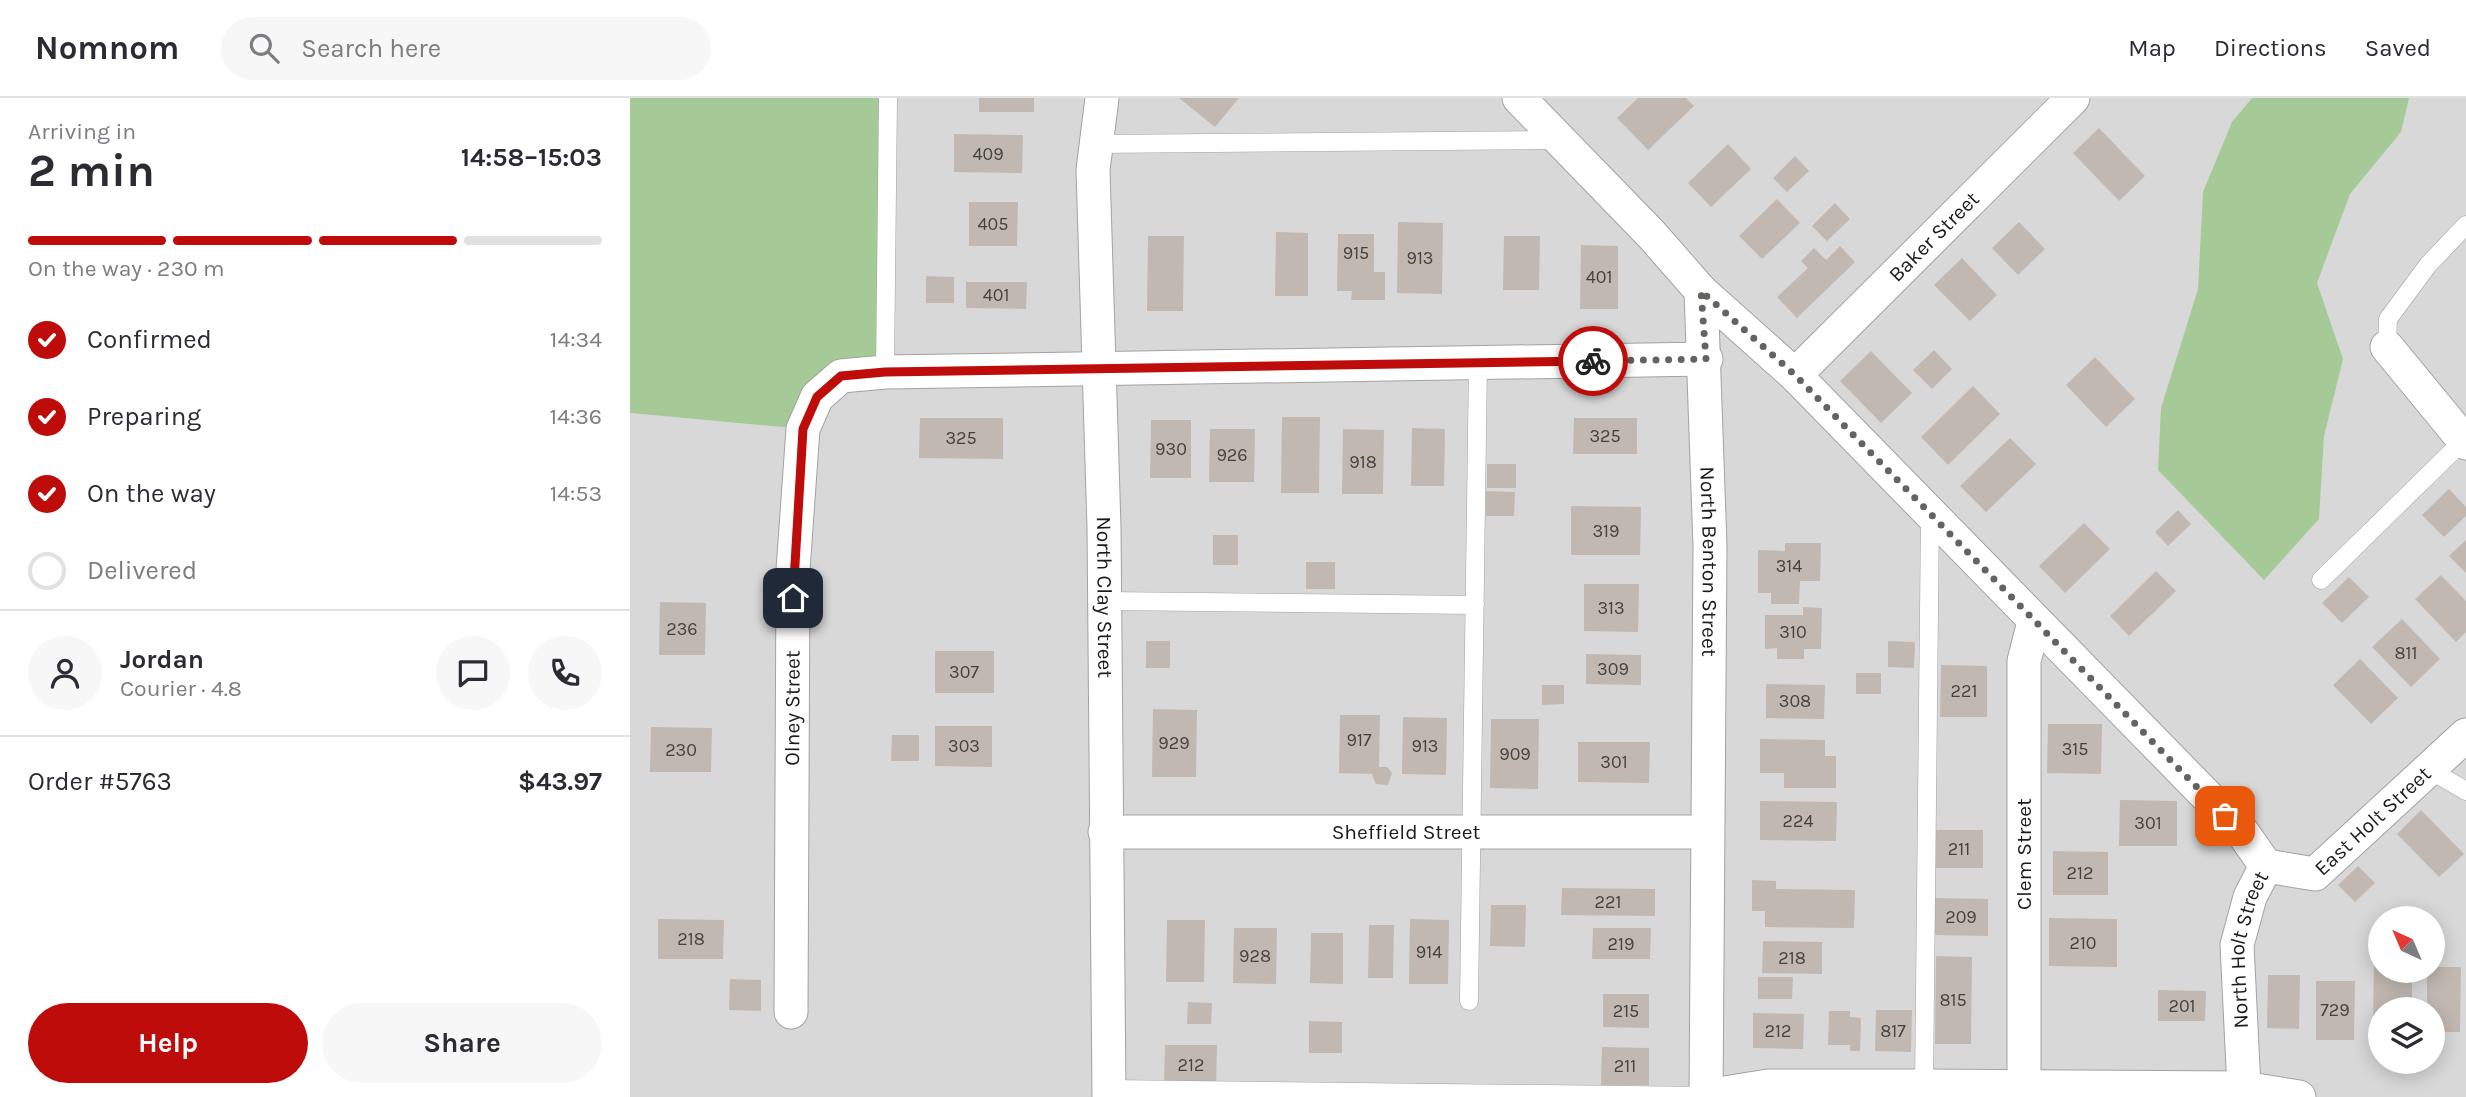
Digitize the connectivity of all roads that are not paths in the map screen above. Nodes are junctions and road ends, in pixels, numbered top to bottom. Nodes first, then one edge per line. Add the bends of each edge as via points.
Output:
1 (888, 98) edge
2 (1102, 98) edge
3 (1519, 98) edge
4 (2073, 98) edge
5 (1560, 140) junction
6 (1095, 145) junction
7 (2466, 225) edge
8 (1701, 291) junction
9 (2387, 347) joint
10 (1706, 359) junction
11 (1478, 363) junction
12 (1098, 369) junction
13 (885, 372) junction
14 (1795, 375) junction
15 (2465, 442) edge
16 (1930, 515) junction
17 (2321, 580) dead end
18 (1104, 601) junction
19 (1475, 605) junction
20 (2034, 622) junction
21 (2466, 735) edge
22 (2430, 770) junction
23 (2466, 791) edge
24 (1105, 832) junction
25 (1472, 832) junction
26 (1706, 832) junction
27 (2266, 866) junction
28 (1469, 1001) dead end
29 (791, 1012) dead end
30 (1924, 1086) junction
31 (2024, 1087) junction
32 (2244, 1088) junction
33 (1109, 1093) edge
34 (1706, 1096) edge
35 (2297, 1097) edge

1 - 13 lane
2 - 6 street, North Clay Street
3 - 5 street
4 - 14 street, Baker Street
5 - 6 lane
5 - 8 street
6 - 12 street, North Clay Street
7 - 9 lane via 2428,265 2388,319
8 - 10 street, North Benton Street
8 - 14 street, North Holt Street
9 - 15 street
10 - 11 street, Olney Street
10 - 26 street, North Benton Street via 1710,546
11 - 12 street, Olney Street
11 - 19 lane
12 - 13 street, Olney Street
12 - 18 street, North Clay Street
13 - 29 street, Olney Street via 841,376 817,397 803,429 793,570
14 - 16 street, North Holt Street
15 - 17 lane
16 - 20 street, North Holt Street
16 - 30 lane
18 - 19 lane
18 - 24 street, North Clay Street
19 - 25 lane
20 - 27 street, North Holt Street via 2243,834
20 - 31 street, Clem Street via 2024,661
21 - 22 street, East Holt Street
22 - 23 lane
22 - 27 street, East Holt Street via 2315,874
24 - 25 street, Sheffield Street
24 - 33 street, North Clay Street
25 - 26 street, Sheffield Street
25 - 28 lane
26 - 34 street, North Benton Street
27 - 32 street, North Holt Street via 2250,897 2237,945
30 - 31 street
30 - 34 street via 1768,1087
31 - 32 street
32 - 35 street
33 - 34 lane

